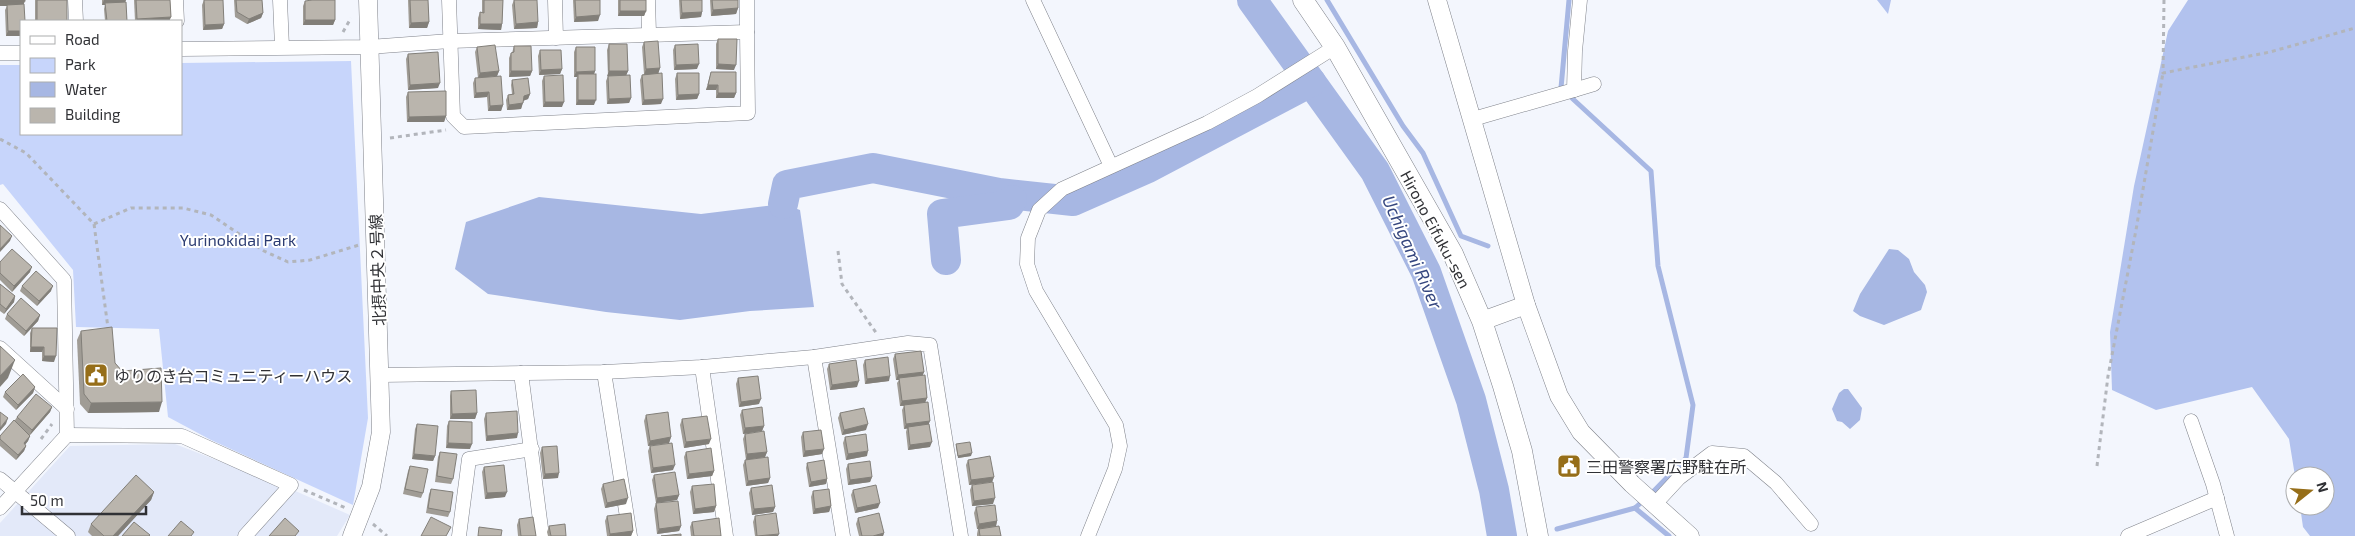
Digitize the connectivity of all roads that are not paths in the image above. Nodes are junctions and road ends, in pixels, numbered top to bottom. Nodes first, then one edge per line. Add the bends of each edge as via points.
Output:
1 (75, 0) edge
2 (176, 0) edge
3 (280, 0) edge
4 (368, 0) edge
5 (449, 0) edge
6 (555, 0) edge
7 (648, 0) edge
8 (747, 0) edge
9 (1033, 0) edge
10 (1304, 0) edge
11 (1437, 0) edge
12 (1580, 0) edge
13 (76, 20) edge
14 (177, 20) edge
15 (747, 32) junction
16 (649, 34) junction
17 (556, 38) junction
18 (450, 41) junction
19 (282, 47) junction
20 (369, 47) junction
21 (182, 49) edge
22 (1330, 51) junction
23 (0, 53) edge
24 (20, 53) edge
25 (1594, 84) dead end
26 (1574, 90) junction
27 (1473, 120) junction
28 (1111, 166) junction
29 (0, 209) edge
30 (1526, 305) junction
31 (1482, 321) junction
32 (0, 348) edge
33 (814, 357) junction
34 (702, 367) junction
35 (604, 372) junction
36 (521, 373) junction
37 (381, 375) junction
38 (67, 409) junction
39 (2191, 421) dead end
40 (67, 435) junction
41 (532, 449) junction
42 (0, 479) edge
43 (14, 491) junction
44 (2217, 498) junction
45 (1655, 504) junction
46 (0, 508) edge
47 (1811, 524) dead end
48 (68, 536) edge
49 (245, 536) edge
50 (352, 536) edge
51 (459, 536) edge
52 (542, 536) edge
53 (630, 536) edge
54 (726, 536) edge
55 (843, 536) edge
56 (960, 536) edge
57 (1088, 536) edge
58 (1538, 536) edge
59 (1690, 536) edge
60 (2128, 536) edge
61 (2227, 536) edge

1 - 13 street
2 - 14 street
3 - 19 street
4 - 20 street, 北摂中央２号線
5 - 18 street
6 - 17 street
7 - 16 street
8 - 15 street
9 - 28 street
10 - 22 main road, Hirono Eifuku-sen
11 - 27 street
12 - 26 street
15 - 16 street
15 - 18 street via 748,113 464,127 453,116
16 - 17 street
17 - 18 street
18 - 20 street
19 - 20 street
19 - 21 street
20 - 37 street, 北摂中央２号線
22 - 28 street via 1207,123
22 - 31 main road, Hirono Eifuku-sen via 1453,254
23 - 24 street
25 - 26 street
26 - 27 street
27 - 30 street
28 - 57 street via 1062,189 1039,210 1028,238 1027,264 1036,291 1116,425 1120,446 1115,469
29 - 38 street via 64,280
30 - 31 street
30 - 45 street via 1559,396 1581,432
31 - 58 main road, Hirono Eifuku-sen via 1522,451
32 - 38 street
33 - 34 street
33 - 55 street
33 - 56 street via 908,343 930,345
34 - 35 street
34 - 54 street
35 - 36 street
35 - 53 street
36 - 37 street
36 - 41 street
37 - 50 street, 北摂中央２号線 via 382,432 371,487
38 - 40 street
39 - 44 street
40 - 43 street
40 - 49 street via 182,436 292,485
41 - 51 street via 468,459
41 - 52 street
42 - 43 street
43 - 46 street
43 - 48 street
44 - 60 street
44 - 61 street
45 - 47 street via 1679,478 1712,453 1744,456 1776,482
45 - 59 street

